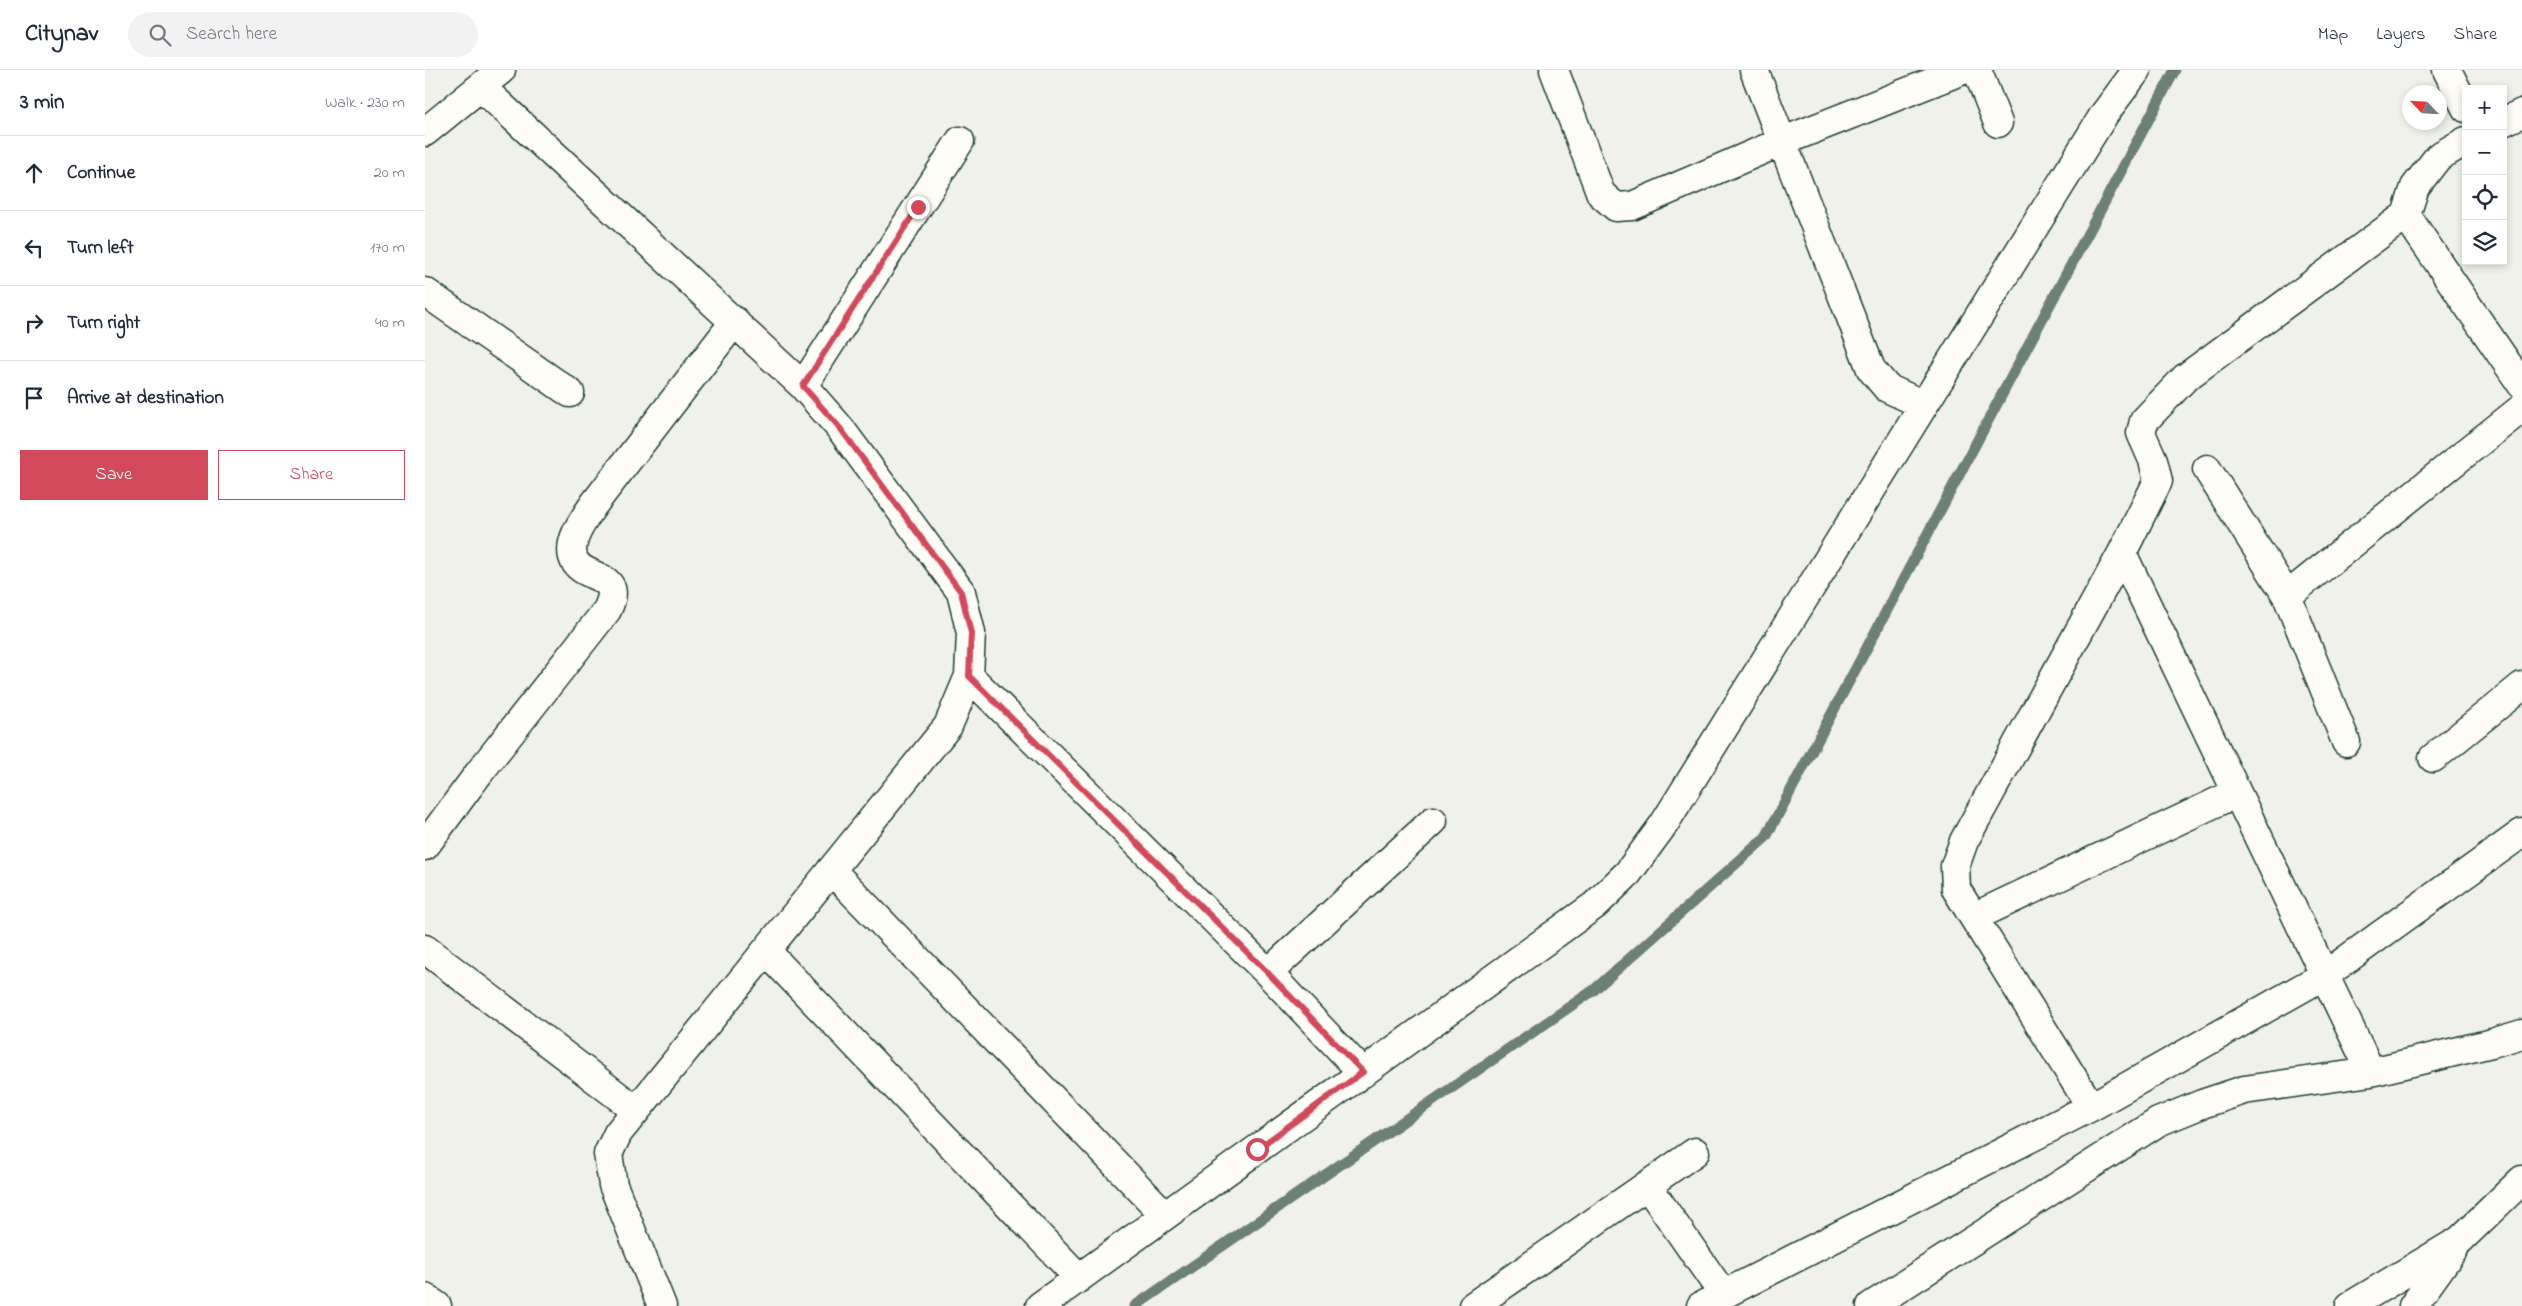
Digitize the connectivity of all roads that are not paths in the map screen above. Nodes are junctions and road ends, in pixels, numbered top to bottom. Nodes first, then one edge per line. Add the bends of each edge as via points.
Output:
1 (1554, 70) edge
2 (1754, 70) edge
3 (1963, 70) edge
4 (1977, 70) edge
5 (2137, 70) edge
6 (2447, 70) edge
7 (491, 78) edge
8 (2462, 100) edge
9 (2522, 113) edge
10 (2507, 120) edge
11 (1998, 124) dead end
12 (425, 132) edge
13 (960, 141) dead end
14 (1781, 142) junction
15 (2462, 143) edge
16 (2406, 215) junction
17 (425, 292) edge
18 (735, 321) junction
19 (2522, 385) edge
20 (803, 386) junction
21 (570, 393) dead end
22 (1924, 405) junction
23 (2522, 408) edge
24 (2207, 469) dead end
25 (2122, 553) junction
26 (2287, 596) junction
27 (969, 676) junction
28 (2522, 686) edge
29 (2346, 742) dead end
30 (2433, 758) dead end
31 (2236, 793) junction
32 (1433, 821) dead end
33 (2522, 833) edge
34 (425, 846) edge
35 (831, 870) junction
36 (1973, 917) junction
37 (425, 949) edge
38 (765, 951) junction
39 (1268, 973) junction
40 (2325, 976) junction
41 (2522, 1034) edge
42 (1363, 1072) junction
43 (2371, 1072) junction
44 (2091, 1106) junction
45 (636, 1110) junction
46 (1695, 1152) dead end
47 (2522, 1180) edge
48 (1647, 1185) junction
49 (1165, 1215) junction
50 (2460, 1240) junction
51 (1079, 1278) junction
52 (425, 1298) edge
53 (1712, 1300) edge
54 (437, 1306) edge
55 (662, 1306) edge
56 (1040, 1306) edge
57 (1473, 1306) edge
58 (1871, 1306) edge
59 (2350, 1306) edge
60 (2413, 1306) edge

1 - 14 street via 1601,194 1616,207 1632,206
2 - 14 street
3 - 14 street
4 - 11 street
5 - 22 street via 2105,113
6 - 8 street
7 - 12 street
7 - 18 street
9 - 10 street
13 - 20 street
14 - 22 street via 1871,369 1887,388
15 - 16 street via 2438,157 2415,187
16 - 19 street
16 - 25 street via 2185,378 2144,421 2141,433 2158,481
17 - 21 street
18 - 20 street
18 - 34 street via 581,523 573,542 573,558 581,568 611,586 613,598 607,610
20 - 27 street via 840,428 961,592 971,633
22 - 42 street via 1664,824 1627,873 1595,904
23 - 26 street
24 - 26 street
25 - 31 street
25 - 36 street via 1965,841 1955,866 1956,889
26 - 29 street
27 - 35 street via 948,726
27 - 39 street
28 - 30 street
31 - 36 street
31 - 40 street
32 - 39 street
33 - 40 street
35 - 38 street
35 - 49 street
36 - 44 street
37 - 45 street
38 - 45 street
38 - 51 street
39 - 42 street
40 - 43 street
40 - 44 street
41 - 43 street
42 - 49 street
43 - 58 street via 2244,1090 2158,1122
44 - 53 street
45 - 55 street via 618,1132 608,1154 613,1185
46 - 48 street
47 - 50 street
48 - 53 street
48 - 57 street
49 - 51 street
50 - 59 street
50 - 60 street
51 - 56 street
52 - 54 street

